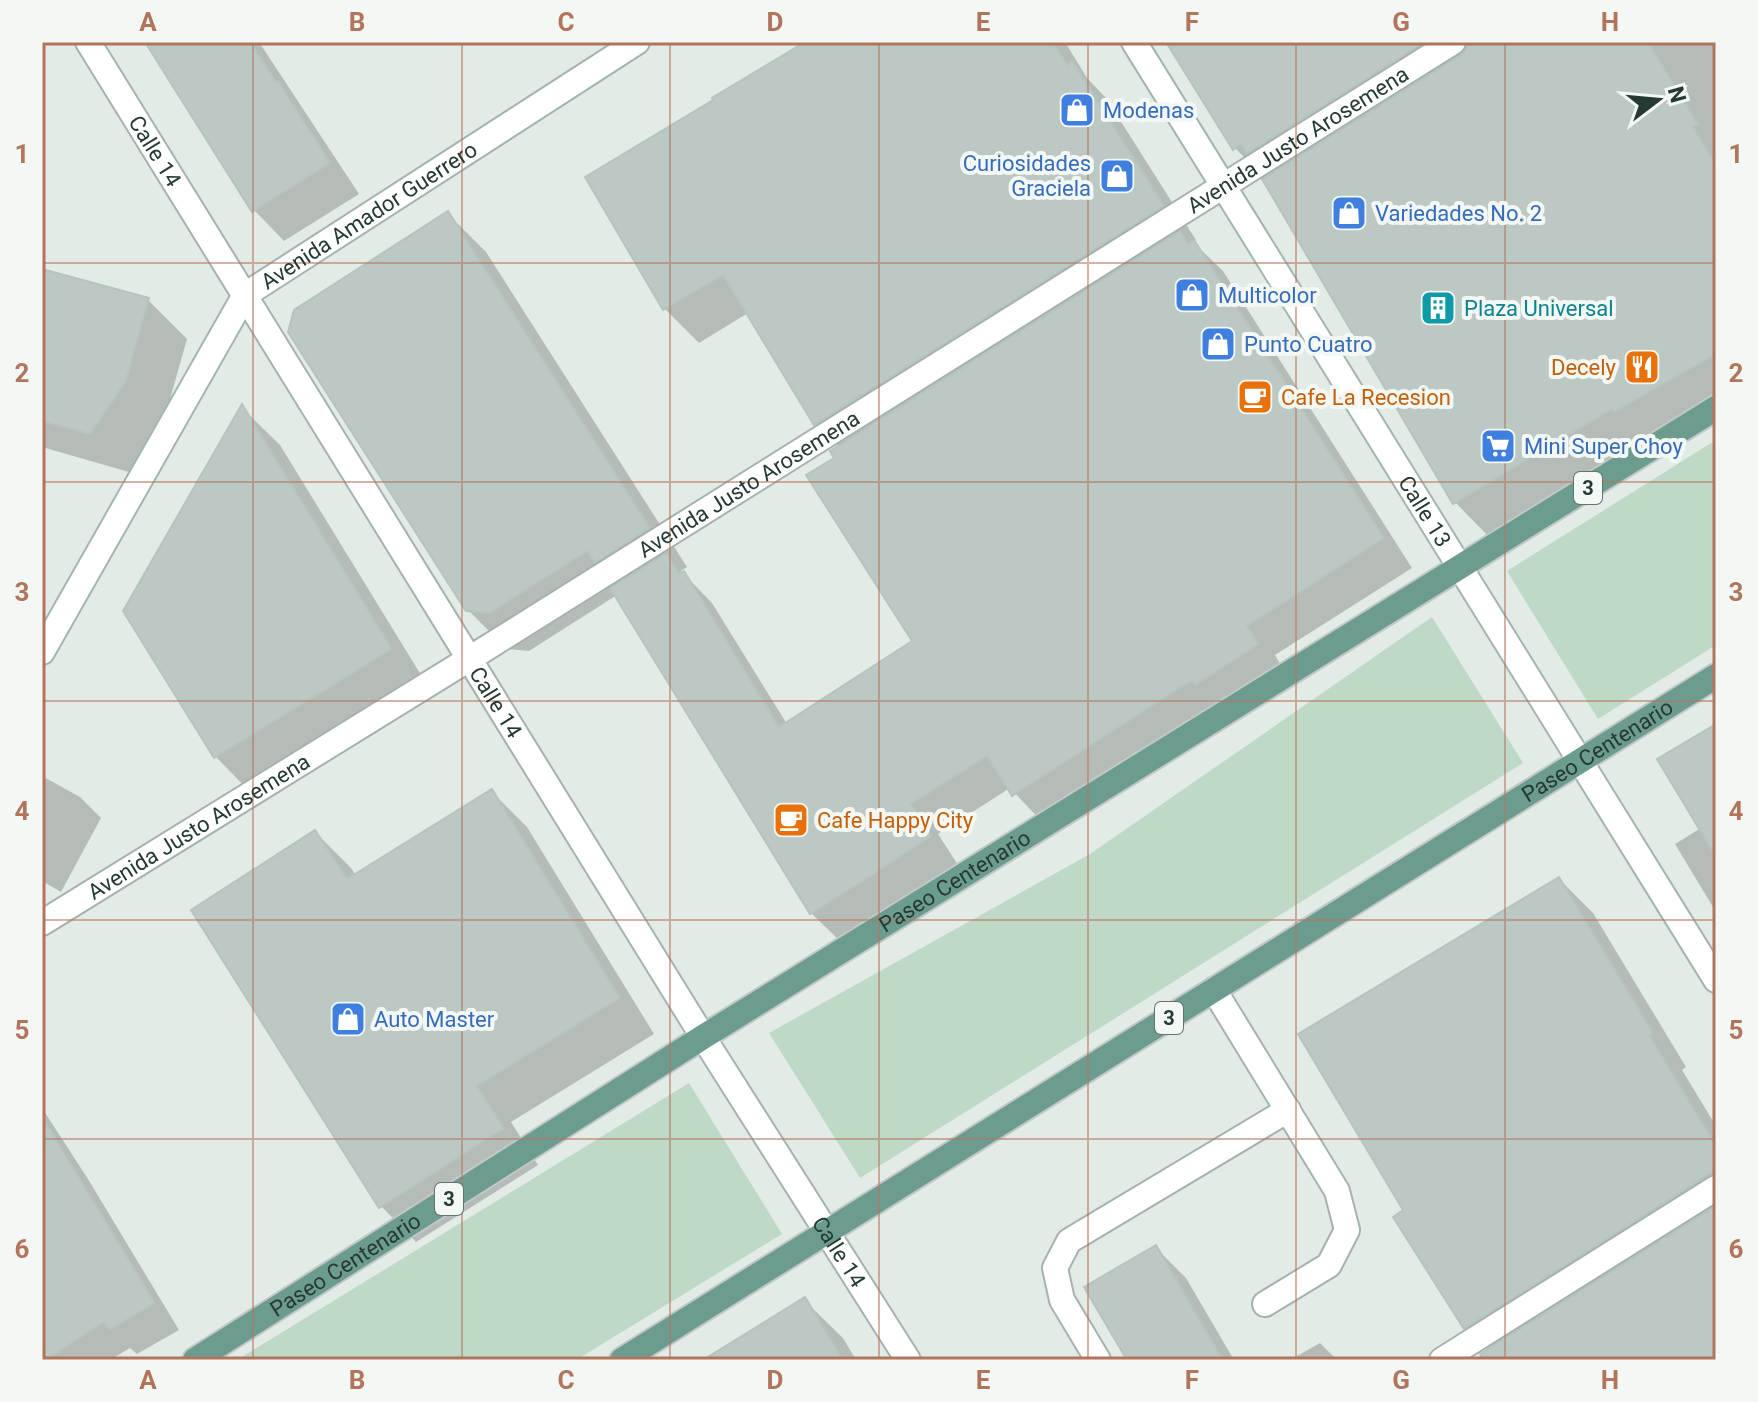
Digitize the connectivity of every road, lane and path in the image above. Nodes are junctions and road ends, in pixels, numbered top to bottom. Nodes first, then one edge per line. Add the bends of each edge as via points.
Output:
1 (88, 42) edge
2 (637, 42) edge
3 (1134, 42) edge
4 (1453, 42) edge
5 (1223, 185) junction
6 (245, 295) junction
7 (1716, 408) edge
8 (1461, 568) junction
9 (42, 652) edge
10 (469, 659) junction
11 (1716, 676) edge
12 (1580, 761) junction
13 (42, 923) edge
14 (1716, 980) edge
15 (1214, 990) junction
16 (703, 1037) junction
17 (1288, 1110) junction
18 (1716, 1188) edge
19 (828, 1232) junction
20 (1265, 1304) dead end
21 (195, 1360) edge
22 (622, 1360) edge
23 (908, 1360) edge
24 (1098, 1360) edge
25 (1442, 1360) edge

1 - 6 street, Calle 14
2 - 6 street, Avenida Amador Guerrero
3 - 5 street, Calle 13
4 - 5 street, Avenida Justo Arosemena
5 - 8 street, Calle 13
5 - 10 street, Avenida Justo Arosemena
6 - 9 street, Avenida Amador Guerrero
6 - 10 street, Calle 14
7 - 8 main road, Paseo Centenario / 3
8 - 12 street, Calle 13
8 - 16 main road, Paseo Centenario / 3
10 - 13 street, Avenida Justo Arosemena
10 - 16 street, Calle 14
11 - 12 main road, Paseo Centenario / 3
12 - 14 street, Calle 13
12 - 15 main road, Paseo Centenario / 3
15 - 17 street
15 - 19 main road, Paseo Centenario / 3
16 - 19 street, Calle 14
16 - 21 main road, Paseo Centenario / 3
17 - 20 street via 1337,1191 1347,1230 1329,1265
17 - 24 street via 1069,1241 1055,1268 1062,1300
18 - 25 street
19 - 22 main road, Paseo Centenario / 3
19 - 23 street, Calle 14

